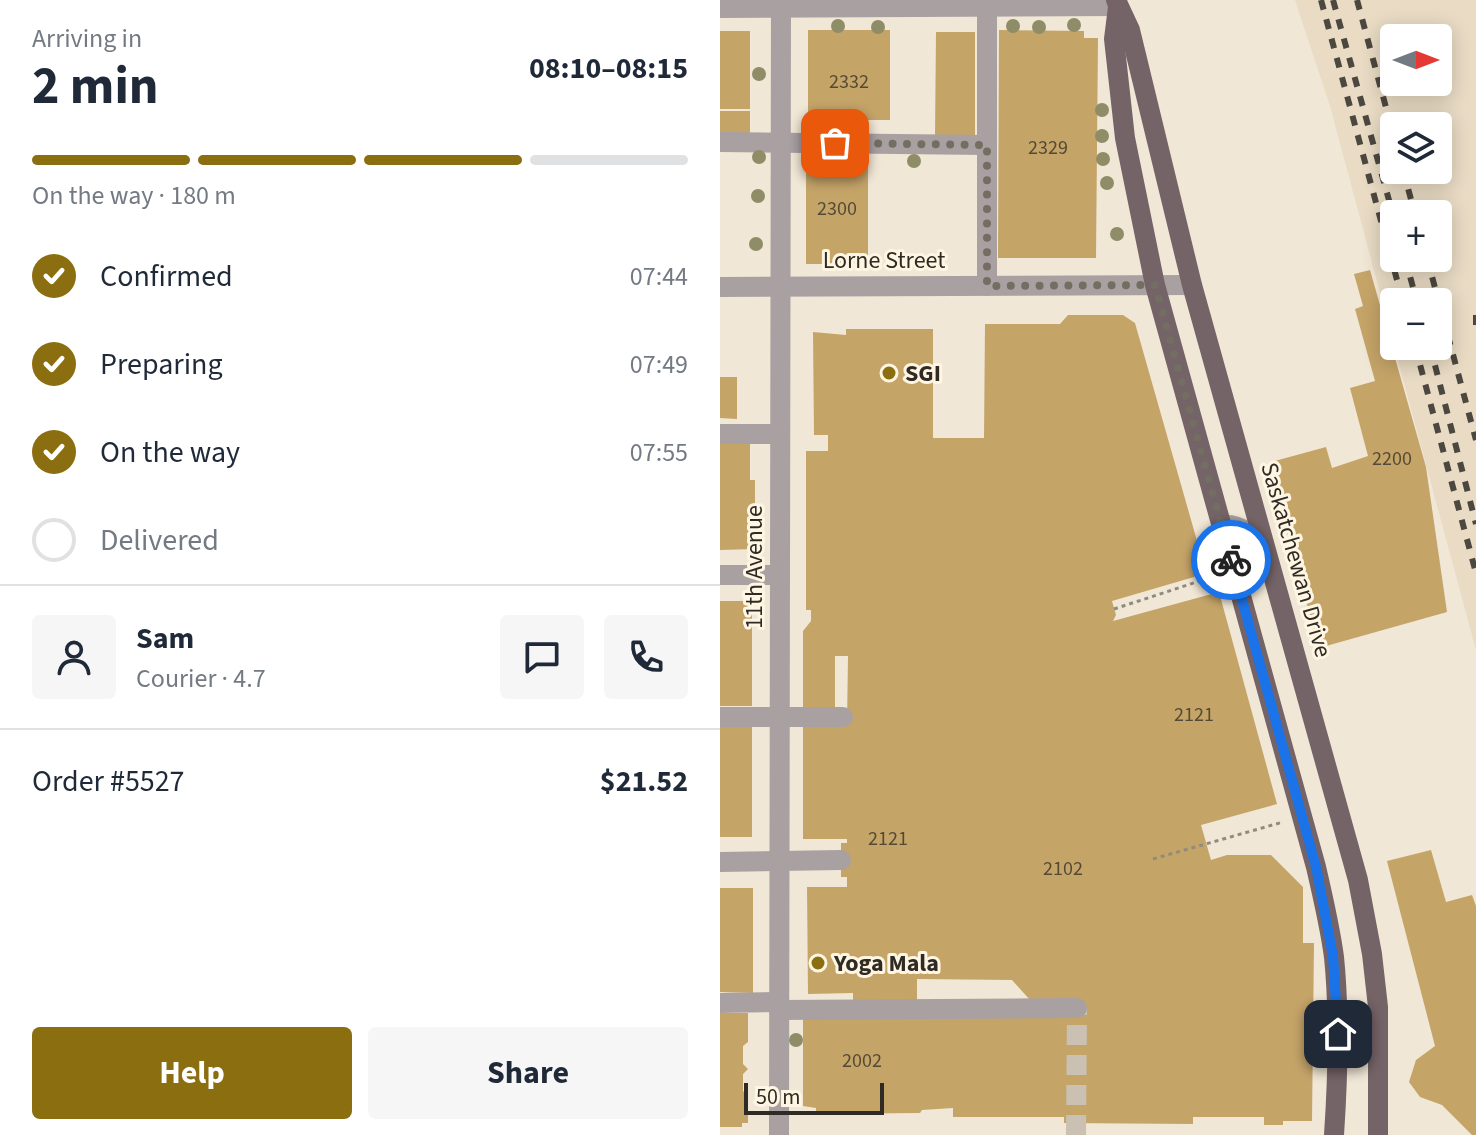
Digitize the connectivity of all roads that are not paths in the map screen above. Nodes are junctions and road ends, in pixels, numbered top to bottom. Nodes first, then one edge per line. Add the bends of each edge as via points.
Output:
1 (1117, 3) edge
2 (781, 4) edge
3 (987, 7) junction
4 (720, 8) edge
5 (720, 142) edge
6 (781, 142) junction
7 (987, 145) junction
8 (1155, 285) junction
9 (1192, 285) junction
10 (780, 286) junction
11 (987, 286) junction
12 (720, 287) edge
13 (720, 434) edge
14 (780, 434) junction
15 (1221, 525) junction
16 (1271, 566) junction
17 (720, 575) edge
18 (780, 575) junction
19 (720, 717) edge
20 (779, 717) junction
21 (843, 717) dead end
22 (841, 860) dead end
23 (720, 862) edge
24 (779, 862) junction
25 (720, 1003) edge
26 (779, 1006) junction
27 (1077, 1008) dead end
28 (779, 1135) edge
29 (1334, 1135) edge
30 (1378, 1135) edge

1 - 3 street
1 - 8 main road via 1114,39 1125,138
1 - 9 main road, Saskatchewan Drive via 1130,30
2 - 3 street
2 - 4 street
2 - 6 street, 11th Avenue
3 - 7 street
5 - 6 street
6 - 7 street
6 - 10 street, 11th Avenue
7 - 11 street
8 - 9 street, Lorne Street
8 - 11 street, Lorne Street
8 - 15 main road
9 - 16 main road, Saskatchewan Drive
10 - 11 street, Lorne Street
10 - 12 street, Lorne Street
10 - 14 street, 11th Avenue
13 - 14 street
14 - 18 street, 11th Avenue
15 - 16 street via 1247,530
15 - 29 main road via 1316,867 1333,956 1338,1062
16 - 30 main road, Saskatchewan Drive via 1367,919 1378,1007
17 - 18 street
18 - 20 street, 11th Avenue
19 - 20 street
20 - 21 street
20 - 24 street, 11th Avenue
22 - 24 street
23 - 24 street
24 - 26 street, 11th Avenue
25 - 26 street
26 - 27 street
26 - 28 street, 11th Avenue

